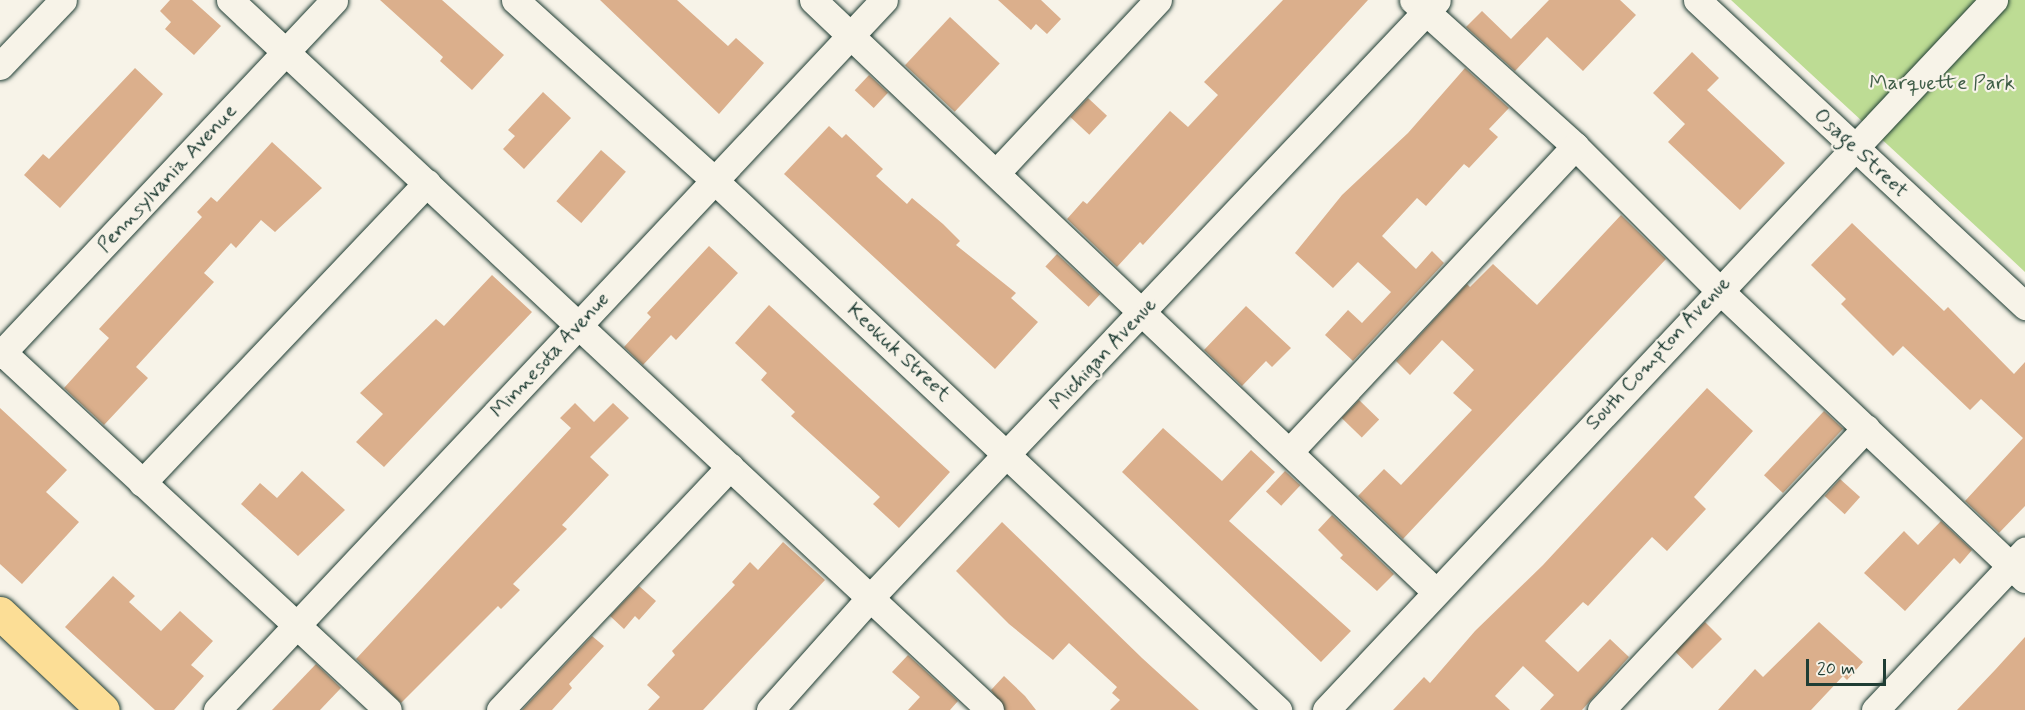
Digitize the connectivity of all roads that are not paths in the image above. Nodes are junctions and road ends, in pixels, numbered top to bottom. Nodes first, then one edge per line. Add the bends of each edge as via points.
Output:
1 (63, 0) edge
2 (230, 0) edge
3 (334, 0) edge
4 (515, 0) edge
5 (813, 0) edge
6 (884, 0) edge
7 (1158, 0) edge
8 (1697, 0) edge
9 (1994, 0) edge
10 (1426, 4) edge
11 (850, 36) junction
12 (285, 52) junction
13 (0, 66) edge
14 (1575, 146) junction
15 (1854, 148) junction
16 (996, 173) junction
17 (715, 181) junction
18 (427, 183) junction
19 (1718, 289) junction
20 (2025, 306) edge
21 (1141, 314) junction
22 (579, 325) junction
23 (1, 353) edge
24 (1866, 428) junction
25 (1289, 453) junction
26 (1008, 455) junction
27 (730, 466) junction
28 (142, 483) junction
29 (2020, 565) edge
30 (1435, 591) junction
31 (868, 599) junction
32 (0, 614) edge
33 (298, 622) junction
34 (103, 710) edge
35 (217, 710) edge
36 (388, 710) edge
37 (500, 710) edge
38 (770, 710) edge
39 (990, 710) edge
40 (1278, 710) edge
41 (1326, 710) edge
42 (1601, 710) edge
43 (1875, 710) edge

1 - 13 street
2 - 12 street
3 - 12 street, Pennsylvania Avenue
4 - 17 street, Keokuk Street
5 - 11 street
6 - 11 street, Minnesota Avenue
7 - 16 street
8 - 15 street, Osage Street
9 - 15 street, South Compton Avenue
10 - 14 street
10 - 21 street, Michigan Avenue
11 - 16 street
11 - 17 street, Minnesota Avenue
12 - 18 street
12 - 23 street, Pennsylvania Avenue
14 - 19 street
14 - 25 street
15 - 19 street, South Compton Avenue
15 - 20 street, Osage Street
16 - 21 street
17 - 22 street, Minnesota Avenue
17 - 26 street, Keokuk Street
18 - 22 street
18 - 28 street
19 - 24 street
19 - 30 street, South Compton Avenue
21 - 25 street
21 - 26 street, Michigan Avenue
22 - 27 street
22 - 33 street, Minnesota Avenue
23 - 28 street
24 - 29 street
24 - 42 street
25 - 30 street
26 - 31 street, Michigan Avenue
26 - 40 street, Keokuk Street
27 - 31 street
27 - 37 street
28 - 33 street
29 - 43 street
30 - 41 street, South Compton Avenue
31 - 38 street, Michigan Avenue
31 - 39 street
32 - 34 main road
33 - 35 street, Minnesota Avenue
33 - 36 street

